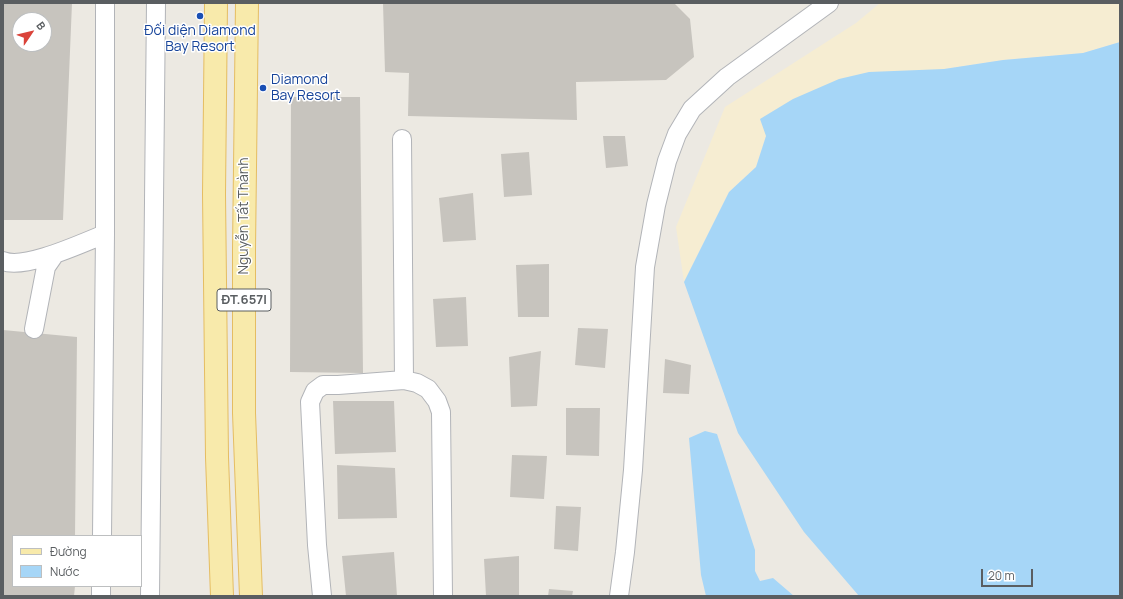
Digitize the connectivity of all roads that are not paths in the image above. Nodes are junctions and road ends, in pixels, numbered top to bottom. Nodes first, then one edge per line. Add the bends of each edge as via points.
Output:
1 (105, 3) edge
2 (156, 3) edge
3 (216, 3) edge
4 (247, 3) edge
5 (829, 3) edge
6 (402, 139) dead end
7 (105, 234) junction
8 (54, 254) junction
9 (3, 260) edge
10 (34, 329) dead end
11 (404, 380) junction
12 (102, 535) edge
13 (150, 596) edge
14 (222, 596) edge
15 (251, 596) edge
16 (322, 596) edge
17 (443, 596) edge
18 (619, 596) edge

1 - 7 lane
2 - 13 lane
3 - 14 main road, Nguyễn Tất Thành / ĐT.657I via 214,194 217,457
4 - 15 main road, Nguyễn Tất Thành / ĐT.657I via 244,405
5 - 18 lane via 727,77 692,109 677,134 667,161 645,267 633,470
6 - 11 lane
7 - 8 lane
7 - 12 lane
8 - 9 lane via 26,261
8 - 10 lane via 46,267
11 - 16 lane via 323,385 315,391 310,402
11 - 17 lane via 428,389 441,412

